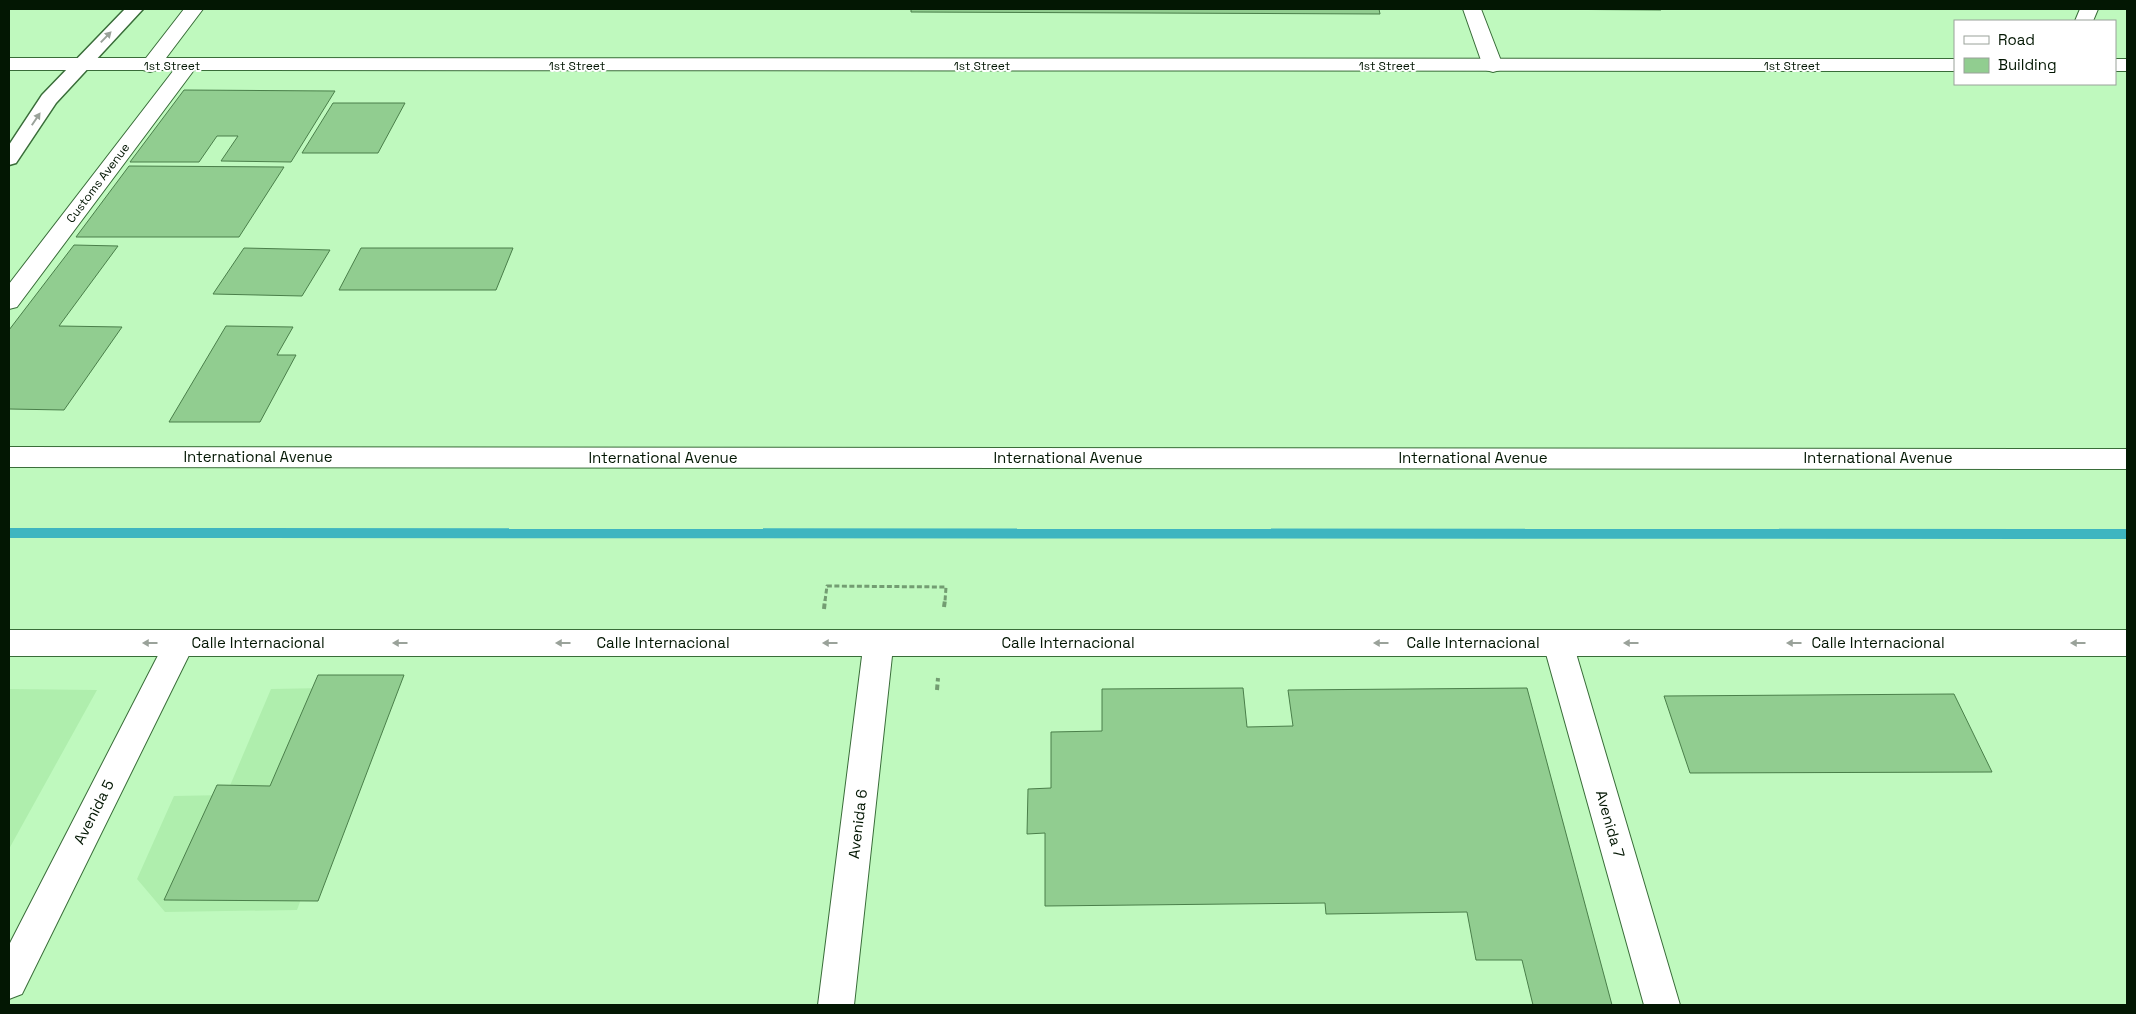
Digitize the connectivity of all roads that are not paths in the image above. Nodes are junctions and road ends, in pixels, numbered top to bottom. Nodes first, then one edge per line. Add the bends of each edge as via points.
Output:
1 (134, 9) edge
2 (194, 9) edge
3 (1472, 9) edge
4 (9, 64) edge
5 (79, 65) junction
6 (1954, 65) edge
7 (150, 66) junction
8 (188, 66) junction
9 (1493, 66) junction
10 (9, 159) edge
11 (9, 301) edge
12 (9, 457) edge
13 (2127, 459) edge
14 (9, 643) edge
15 (180, 643) junction
16 (879, 643) junction
17 (1558, 643) junction
18 (2127, 643) edge
19 (9, 980) edge
20 (836, 1005) edge
21 (1662, 1005) edge

5 -> 1 lane
2 - 7 main road
3 - 9 main road
4 - 5 main road, 1st Street
5 - 7 main road, 1st Street
10 -> 5 lane via 49,99
6 - 9 main road, 1st Street
7 - 8 main road, 1st Street
8 - 9 main road, 1st Street
8 - 11 main road, Customs Avenue
12 - 13 main road, International Avenue
15 -> 14 main road, Calle Internacional
16 -> 15 main road, Calle Internacional
15 - 19 main road, Avenida 5
17 -> 16 main road, Calle Internacional
16 - 20 main road, Avenida 6
18 -> 17 main road, Calle Internacional
17 - 21 main road, Avenida 7

